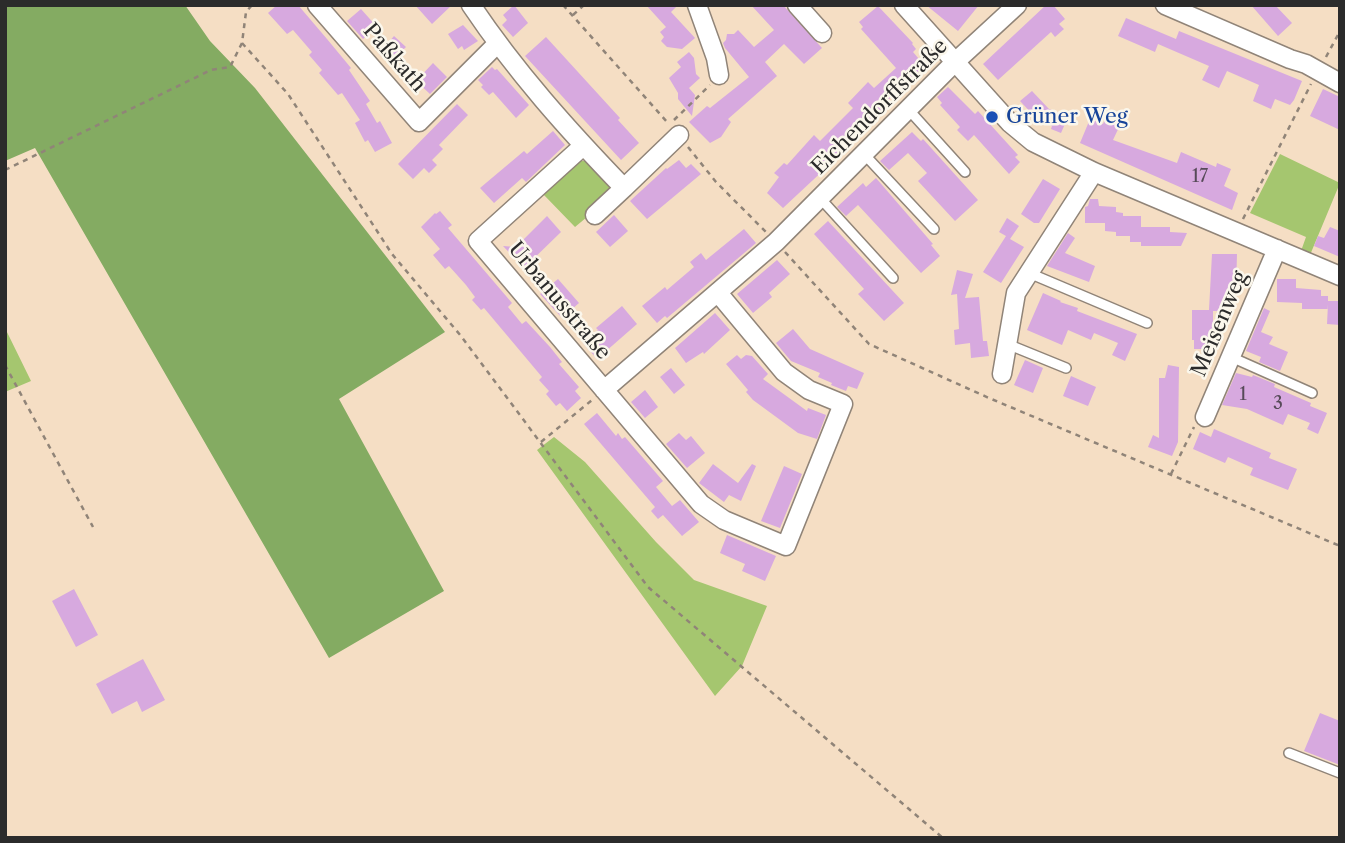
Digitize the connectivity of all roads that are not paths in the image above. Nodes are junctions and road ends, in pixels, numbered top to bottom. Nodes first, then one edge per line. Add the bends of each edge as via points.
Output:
1 (317, 5) edge
2 (471, 5) edge
3 (697, 5) edge
4 (797, 5) edge
5 (904, 5) edge
6 (1017, 5) edge
7 (1165, 5) edge
8 (822, 33) dead end
9 (497, 44) junction
10 (954, 63) junction
11 (719, 75) road end
12 (1340, 83) edge
13 (908, 110) junction
14 (674, 130) road end
15 (583, 146) junction
16 (864, 154) junction
17 (965, 172) dead end
18 (1094, 172) junction
19 (624, 188) junction
20 (820, 198) junction
21 (595, 215) dead end
22 (934, 229) dead end
23 (776, 242) joint
24 (1277, 249) junction
25 (1030, 273) junction
26 (1340, 276) edge
27 (894, 278) dead end
28 (719, 294) junction
29 (1147, 323) dead end
30 (1007, 344) junction
31 (1231, 357) junction
32 (1066, 368) dead end
33 (1002, 374) dead end
34 (604, 390) junction
35 (1312, 393) dead end
36 (1205, 417) road end
37 (1289, 752) dead end
38 (1340, 773) edge

1 - 9 street, Paßkath via 419,122
2 - 9 street
3 - 11 street
4 - 8 street
5 - 10 street
6 - 10 street, Eichendorffstraße
7 - 12 street via 1306,64
9 - 15 street
10 - 13 street, Eichendorffstraße
10 - 18 street via 1033,142
13 - 16 street, Eichendorffstraße
13 - 17 lane
14 - 19 street
15 - 19 street
15 - 34 street, Urbanusstraße via 478,241
16 - 20 street, Eichendorffstraße
16 - 22 lane
18 - 24 street
18 - 25 street
19 - 21 street
20 - 23 street, Eichendorffstraße
20 - 27 lane
23 - 28 street, Urbanusstraße
24 - 26 street
24 - 31 street, Meisenweg
25 - 29 lane
25 - 30 street via 1016,293
28 - 34 street, Urbanusstraße
28 - 34 street, Urbanusstraße via 784,372 809,390 843,404 786,546 724,520 701,504
30 - 32 lane
30 - 33 street
31 - 35 lane
31 - 36 street, Meisenweg
37 - 38 lane

